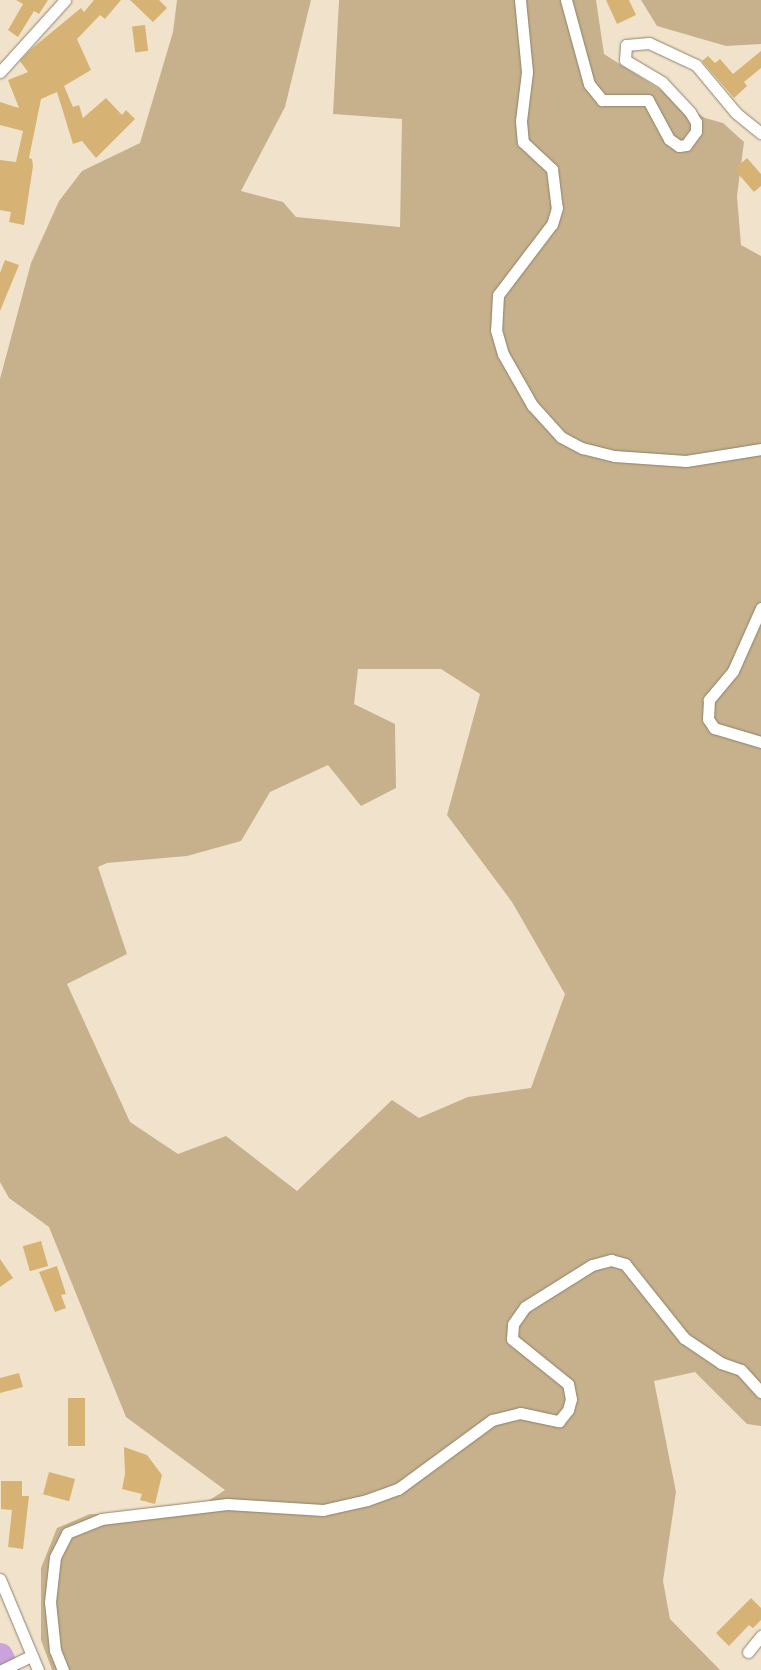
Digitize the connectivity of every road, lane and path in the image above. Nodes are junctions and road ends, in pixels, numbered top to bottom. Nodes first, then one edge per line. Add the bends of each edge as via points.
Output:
1 (65, 0) edge
2 (520, 0) edge
3 (566, 0) edge
4 (0, 72) edge
5 (761, 133) edge
6 (761, 449) edge
7 (761, 608) edge
8 (761, 742) edge
9 (761, 1392) edge
10 (0, 1580) edge
11 (760, 1640) edge
12 (748, 1652) dead end
13 (27, 1658) junction
14 (2, 1670) edge
15 (38, 1670) edge
16 (63, 1670) edge

1 - 4 street
2 - 6 street via 527,72 521,121 523,142 552,169 557,208 552,224 498,295 496,330 503,354 532,406 561,437 582,448 614,456 686,462
3 - 5 street via 589,84 602,100 648,100 669,139 678,146 686,145 696,131 696,122 690,112 662,82 625,60 626,45 649,43 696,65 736,113
7 - 8 street via 732,670 709,700 708,719 714,728
9 - 16 street via 741,1370 721,1363 684,1338 625,1264 611,1260 592,1265 525,1307 513,1324 512,1340 568,1384 571,1399 568,1410 559,1421 520,1413 492,1420 398,1489 367,1500 323,1510 227,1504 174,1509 92,1521 67,1533 55,1557 50,1602 54,1650
10 - 13 street
11 - 12 street
13 - 14 street
13 - 15 street

